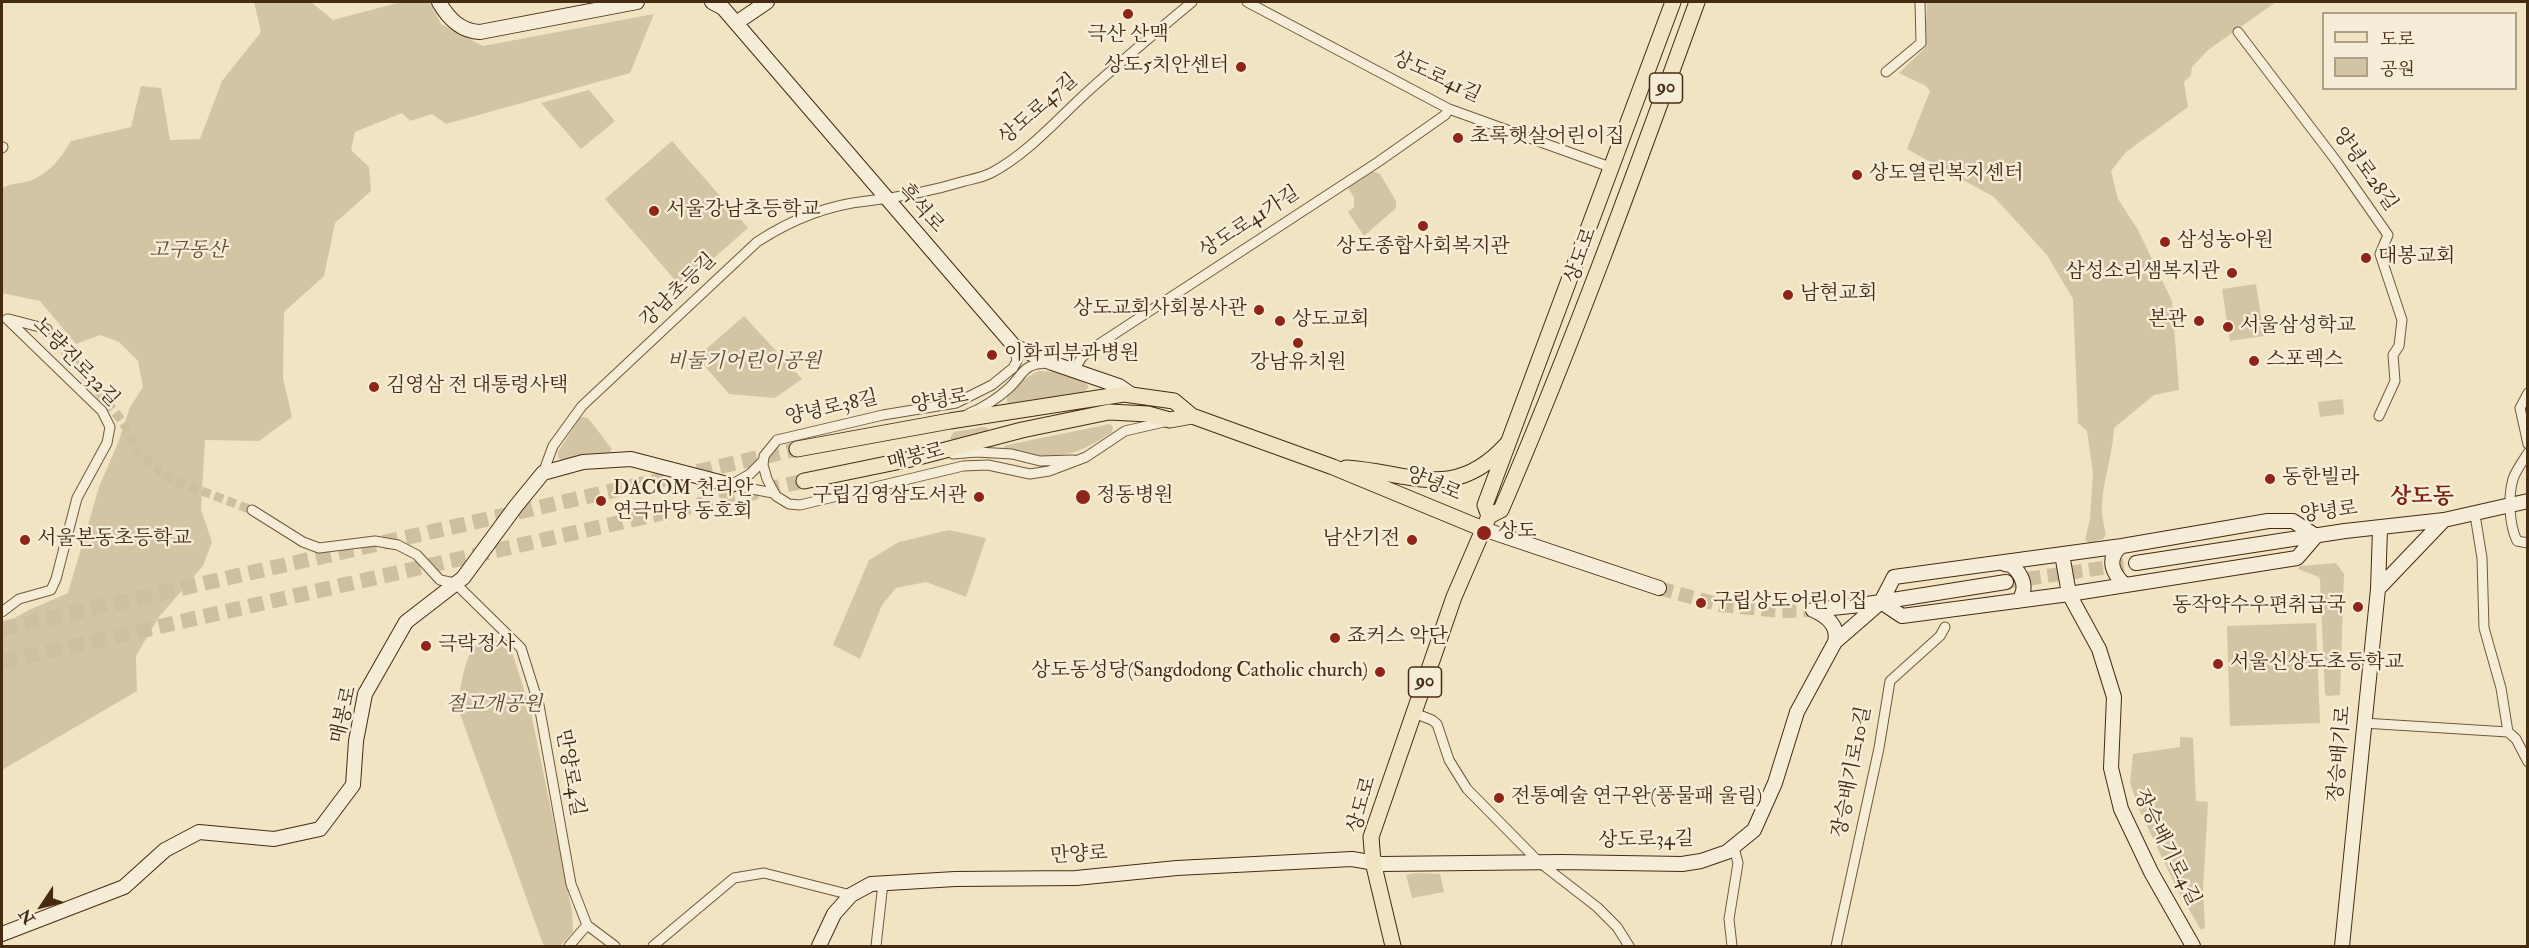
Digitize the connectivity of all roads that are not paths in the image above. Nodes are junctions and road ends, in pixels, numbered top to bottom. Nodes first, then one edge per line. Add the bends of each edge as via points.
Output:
1 (439, 2) edge
2 (637, 2) edge
3 (712, 2) edge
4 (767, 2) edge
5 (1192, 2) edge
6 (1251, 2) edge
7 (1673, 2) edge
8 (1697, 2) edge
9 (1920, 2) edge
10 (736, 23) junction
11 (2238, 32) dead end
12 (1886, 72) dead end
13 (1449, 109) junction
14 (1628, 122) junction
15 (1651, 130) junction
16 (1610, 167) junction
17 (886, 200) junction
18 (4, 318) edge
19 (47, 329) tunnel mouth
20 (1014, 346) junction
21 (1052, 363) junction
22 (1017, 367) junction
23 (1074, 370) junction
24 (2528, 393) edge
25 (1132, 395) junction
26 (1192, 416) junction
27 (2379, 416) dead end
28 (950, 420) junction
29 (1170, 420) junction
30 (1511, 440) junction
31 (2528, 444) edge
32 (797, 449) tunnel mouth
33 (2528, 453) edge
34 (1083, 458) junction
35 (912, 459) junction
36 (763, 462) junction
37 (1333, 467) junction
38 (543, 473) junction
39 (804, 481) tunnel mouth
40 (731, 485) junction
41 (774, 493) junction
42 (2528, 501) edge
43 (2510, 505) junction
44 (252, 510) tunnel mouth
45 (2475, 515) junction
46 (2444, 520) junction
47 (1486, 522) junction
48 (2380, 529) junction
49 (2316, 536) junction
50 (2528, 543) edge
51 (2120, 547) junction
52 (2062, 554) junction
53 (2136, 563) tunnel mouth
54 (2005, 564) junction
55 (2006, 582) tunnel mouth
56 (455, 583) junction
57 (2125, 585) junction
58 (1659, 588) tunnel mouth
59 (2378, 589) junction
60 (2069, 594) junction
61 (2018, 601) junction
62 (1881, 602) junction
63 (2, 612) edge
64 (1946, 627) dead end
65 (1835, 642) junction
66 (1414, 713) junction
67 (2363, 723) junction
68 (2508, 732) junction
69 (2528, 762) edge
70 (1734, 848) junction
71 (1373, 862) junction
72 (1539, 862) junction
73 (883, 883) junction
74 (851, 895) junction
75 (587, 925) junction
76 (2, 934) edge
77 (569, 946) edge
78 (615, 946) edge
79 (653, 946) edge
80 (819, 946) edge
81 (876, 946) edge
82 (1393, 946) edge
83 (1629, 946) edge
84 (1732, 946) edge
85 (1836, 946) edge
86 (2193, 946) edge
87 (2342, 946) edge

1 - 2 street via 458,25 480,32
3 - 10 street, 흑석로
4 - 10 street
5 - 17 street, 상도로47길 via 1082,96 1062,118 991,173 932,192
6 - 13 street, 상도로41길
7 - 14 main road, 상도로 / 90
8 - 15 main road, 상도로 / 90
9 - 12 street via 1921,43
10 - 17 street, 흑석로
11 - 27 street, 양녕로28길 via 2311,126 2388,236 2380,254 2402,320 2399,346 2393,356 2395,381
13 - 16 street, 상도로41길
13 - 23 street, 상도로41가길 via 1378,162 1093,348
14 - 15 main road
14 - 16 main road, 상도로 / 90
15 - 47 main road, 상도로 / 90 via 1553,390 1501,510
16 - 30 main road, 상도로 / 90
17 - 20 street, 흑석로
17 - 38 street, 강남초등길 via 814,213 757,242 582,406 554,446
18 - 19 street
18 - 63 street, 노량진로32길 via 102,411 110,427 106,443 77,498 51,590 19,599
20 - 21 street, 흑석로
20 - 22 street
21 - 22 street
21 - 23 street, 흑석로
22 - 28 street via 1010,387 990,402
22 - 36 street, 양녕로38길 via 956,403 883,415 777,440 768,448
23 - 25 street, 흑석로 via 1119,386
24 - 31 street via 2520,408
25 - 26 main road, 양녕로 via 1174,401
25 - 28 main road, 양녕로
26 - 29 main road
26 - 37 main road, 양녕로
28 - 32 main road, 양녕로
29 - 34 street, 매봉로 via 1125,431
29 - 35 main road via 1148,414 1109,412
30 - 37 main road via 1478,468 1448,480 1428,481 1376,470
30 - 47 main road, 상도로 / 90 via 1485,505
33 - 43 street via 2513,478
34 - 35 street via 1040,461 977,452
34 - 41 street, 매봉로 via 1030,474 988,465 963,466 800,505 789,504
35 - 39 main road
36 - 40 street, 양녕로38길
36 - 41 street
37 - 47 main road, 양녕로
38 - 40 street via 583,462 631,459
38 - 56 street, 매봉로 via 463,578
40 - 41 street, 매봉로
42 - 43 street, 양녕로
43 - 45 street, 양녕로
43 - 50 street via 2517,541
44 - 56 street, 만양로4길 via 319,548 375,541 398,545 417,555 440,580
45 - 46 street, 양녕로
45 - 68 street via 2482,558 2484,628 2501,688
46 - 48 street, 양녕로
46 - 59 street
47 - 58 street, 양녕로
47 - 66 main road, 상도로 / 90
48 - 49 street, 양녕로
48 - 59 street, 장승배기로
49 - 51 street via 2293,520 2268,521
49 - 53 street, 양녕로
49 - 57 street via 2296,558
51 - 52 street
51 - 57 street via 2111,565
52 - 54 street
52 - 60 street, 장승배기로4길
54 - 61 street via 2011,564 2022,578 2023,594
54 - 62 street via 1894,577
55 - 62 street
56 - 75 street, 만양로4길 via 521,648 539,705 571,884
56 - 76 street, 매봉로 via 405,622 365,694 352,785 320,829 274,839 199,832 165,850 124,887
57 - 60 street
59 - 67 street, 장승배기로
60 - 61 street
60 - 86 street, 장승배기로4길 via 2099,649 2114,697 2111,768 2121,808 2151,872
61 - 62 street via 1902,616
62 - 65 street, 상도로34길
62 - 65 street via 1813,610 1832,623
64 - 85 street, 장승배기로10길 via 1890,681
65 - 70 street, 상도로34길 via 1797,712 1775,783 1754,830
66 - 71 main road, 상도로 / 90 via 1371,837
66 - 72 street via 1437,724 1449,760 1467,789
67 - 68 street
67 - 87 street, 장승배기로
68 - 69 street
70 - 72 street, 상도로34길 via 1682,864
70 - 84 street via 1738,863 1729,919
71 - 72 street, 상도로34길
71 - 73 street, 만양로 via 1341,860 1178,868 1076,878
71 - 82 main road, 상도로 / 90
72 - 83 street via 1597,907
73 - 74 street, 만양로 via 871,884
73 - 81 street
74 - 79 street via 764,873 734,878
74 - 80 street, 만양로 via 834,914
75 - 77 street
75 - 78 street

